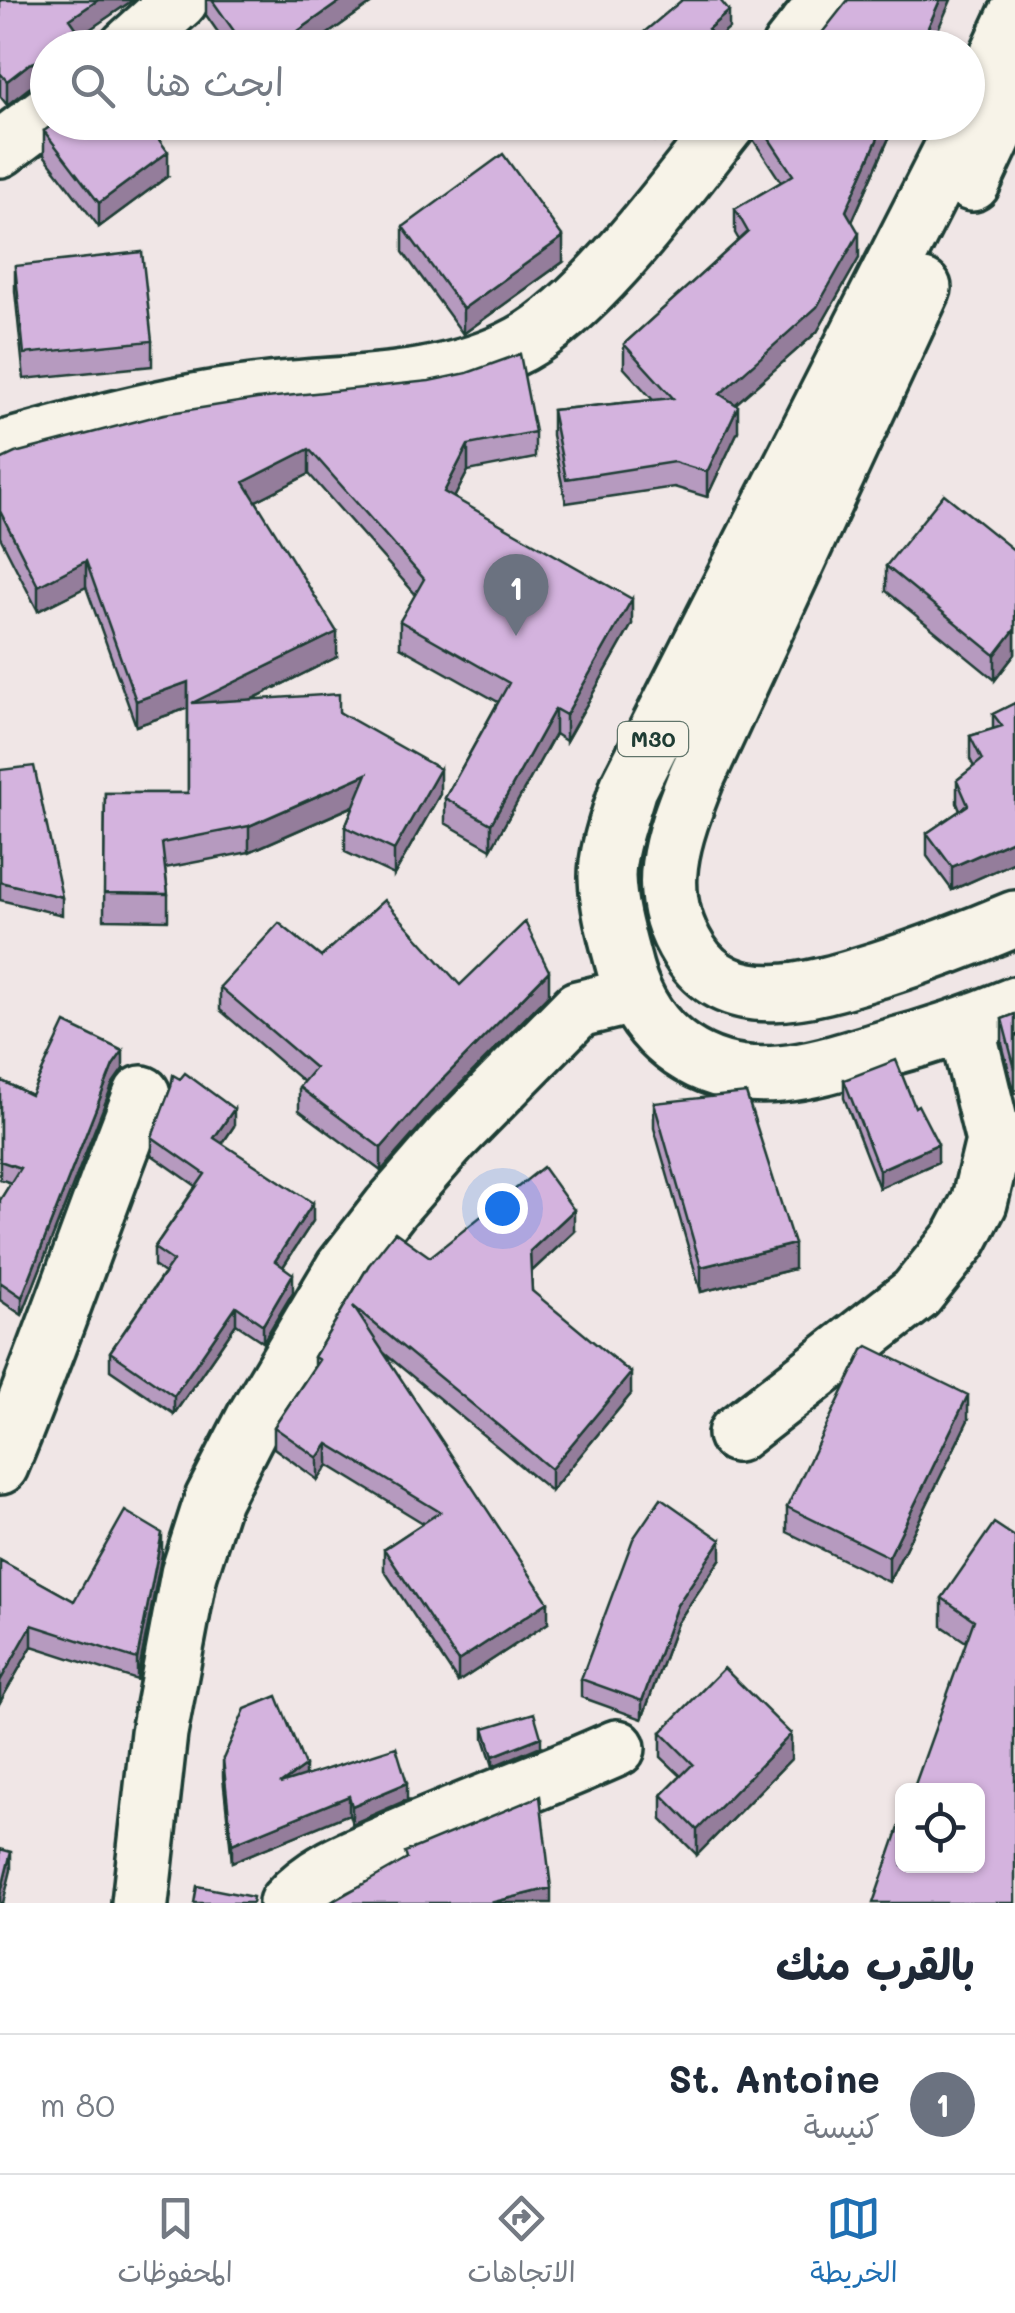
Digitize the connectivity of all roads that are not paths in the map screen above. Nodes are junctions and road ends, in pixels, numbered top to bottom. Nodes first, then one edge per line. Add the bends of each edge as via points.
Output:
1 (180, 0) edge
2 (828, 0) edge
3 (1015, 18) edge
4 (148, 30) edge
5 (804, 30) edge
6 (985, 82) edge
7 (1015, 91) edge
8 (30, 126) edge
9 (714, 140) edge
10 (957, 140) edge
11 (0, 149) edge
12 (0, 450) edge
13 (1015, 919) edge
14 (632, 996) junction
15 (991, 1016) edge
16 (142, 1094) dead end
17 (736, 1434) dead end
18 (0, 1466) edge
19 (617, 1748) dead end
20 (140, 1903) edge
21 (288, 1903) edge

1 - 4 main road
2 - 5 main road
3 - 6 main road, M30
7 - 13 main road, M30 via 697,776 674,836 667,902 676,931 714,980 768,994 818,989
8 - 11 main road
9 - 12 main road via 566,310 524,342 480,363 380,383 232,396
10 - 14 main road, M30 via 628,788 607,874
14 - 15 main road, M30 via 658,1034 698,1061 742,1074 834,1064
14 - 20 main road via 578,1009 452,1136 342,1269 254,1420 213,1500 189,1574 158,1733
15 - 17 main road via 994,1141 980,1204 960,1239 916,1294
16 - 18 main road
19 - 21 main road via 344,1862 304,1884

